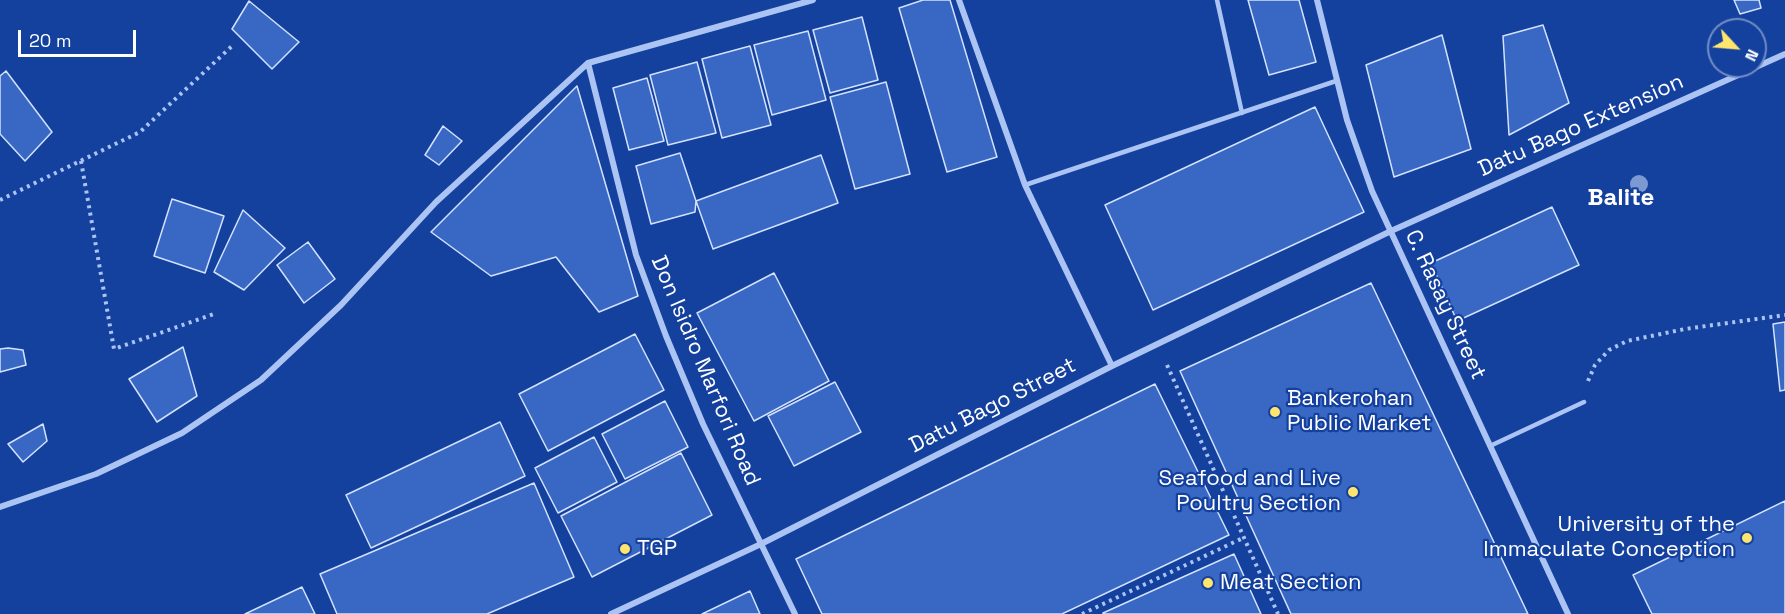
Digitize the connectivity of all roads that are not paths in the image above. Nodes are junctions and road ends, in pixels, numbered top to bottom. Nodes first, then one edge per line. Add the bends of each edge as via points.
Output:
1 (813, 0) edge
2 (959, 0) edge
3 (1217, 0) edge
4 (1317, 0) edge
5 (1785, 54) edge
6 (588, 63) junction
7 (1336, 81) junction
8 (1242, 113) junction
9 (1025, 186) junction
10 (1391, 231) junction
11 (1112, 366) junction
12 (1584, 402) road end
13 (1490, 446) junction
14 (0, 507) edge
15 (761, 544) junction
16 (611, 614) edge
17 (795, 614) edge
18 (1568, 614) edge

1 - 6 street
2 - 9 street
3 - 8 lane
4 - 7 street, C. Rasay Street
5 - 10 street, Datu Bago Extension
6 - 14 street via 436,202 341,305 261,380 182,433 96,474
6 - 15 street, Don Isidro Marfori Road via 636,255 703,424
7 - 8 lane
7 - 10 street, C. Rasay Street via 1363,165
8 - 9 lane
9 - 11 street
10 - 11 street, Datu Bago Street
10 - 13 street, C. Rasay Street
11 - 15 street, Datu Bago Street
12 - 13 lane
13 - 18 street, C. Rasay Street
15 - 16 street, Datu Bago Street
15 - 17 street, Don Isidro Marfori Road

